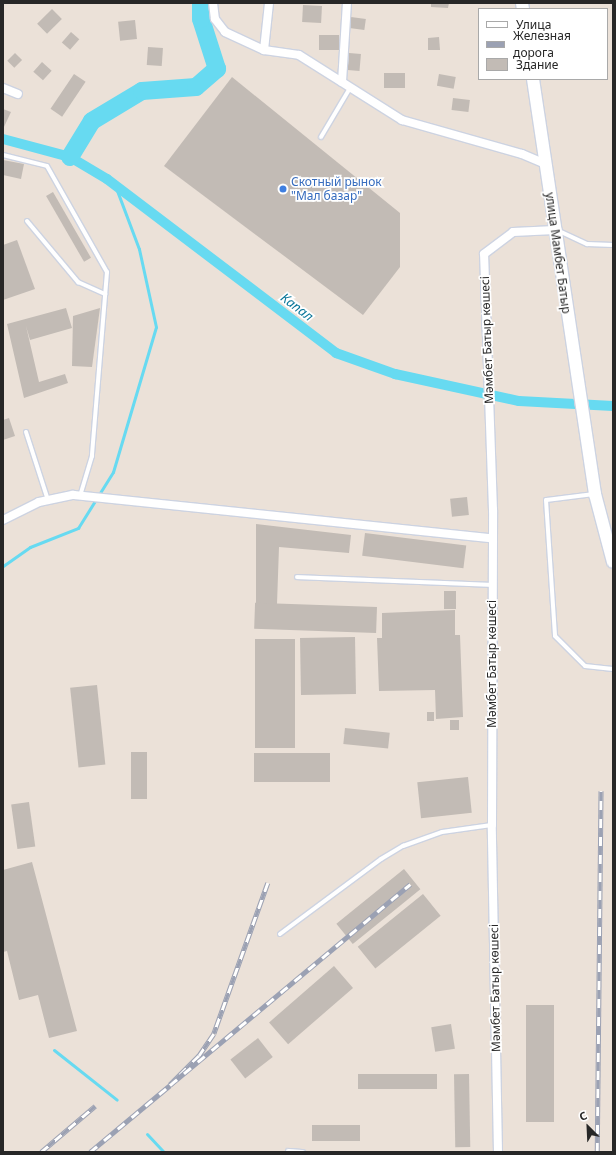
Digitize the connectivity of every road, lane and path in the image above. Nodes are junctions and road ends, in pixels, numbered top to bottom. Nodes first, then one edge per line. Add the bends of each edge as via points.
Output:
1 (213, 3) edge
2 (269, 3) edge
3 (347, 3) edge
4 (264, 50) junction
5 (533, 80) edge
6 (342, 82) junction
7 (3, 88) edge
8 (350, 88) junction
9 (18, 94) dead end
10 (320, 138) dead end
11 (3, 155) edge
12 (545, 164) junction
13 (27, 221) dead end
14 (555, 230) junction
15 (613, 245) edge
16 (105, 294) junction
17 (26, 432) dead end
18 (595, 494) junction
19 (80, 496) junction
20 (48, 500) junction
21 (3, 520) edge
22 (492, 538) junction
23 (613, 562) edge
24 (297, 577) dead end
25 (492, 585) junction
26 (613, 669) edge
27 (492, 825) junction
28 (280, 934) dead end
29 (288, 1151) dead end
30 (303, 1152) edge
31 (498, 1152) edge

1 - 4 street via 215,19 224,32
2 - 4 street
3 - 6 street
4 - 6 street via 299,55
5 - 12 main road, улица Мамбет Батыр
6 - 8 street
7 - 9 street
8 - 10 lane
8 - 12 street via 402,120 522,154
11 - 16 lane via 47,166 106,272
12 - 14 main road, улица Мамбет Батыр
13 - 16 lane via 78,282
14 - 15 lane via 586,244
14 - 18 main road, улица Мамбет Батыр
14 - 22 street, Мәмбет Батыр көшесі via 513,232 484,254
16 - 19 lane via 92,456
17 - 20 lane
18 - 23 main road
18 - 26 lane via 546,500 555,636 585,666
19 - 20 street
19 - 22 street
20 - 21 street
22 - 25 street, Мәмбет Батыр көшесі
24 - 25 lane
25 - 27 street, Мәмбет Батыр көшесі
27 - 28 lane via 442,832 403,846 381,859
27 - 31 street, Мәмбет Батыр көшесі
29 - 30 lane

